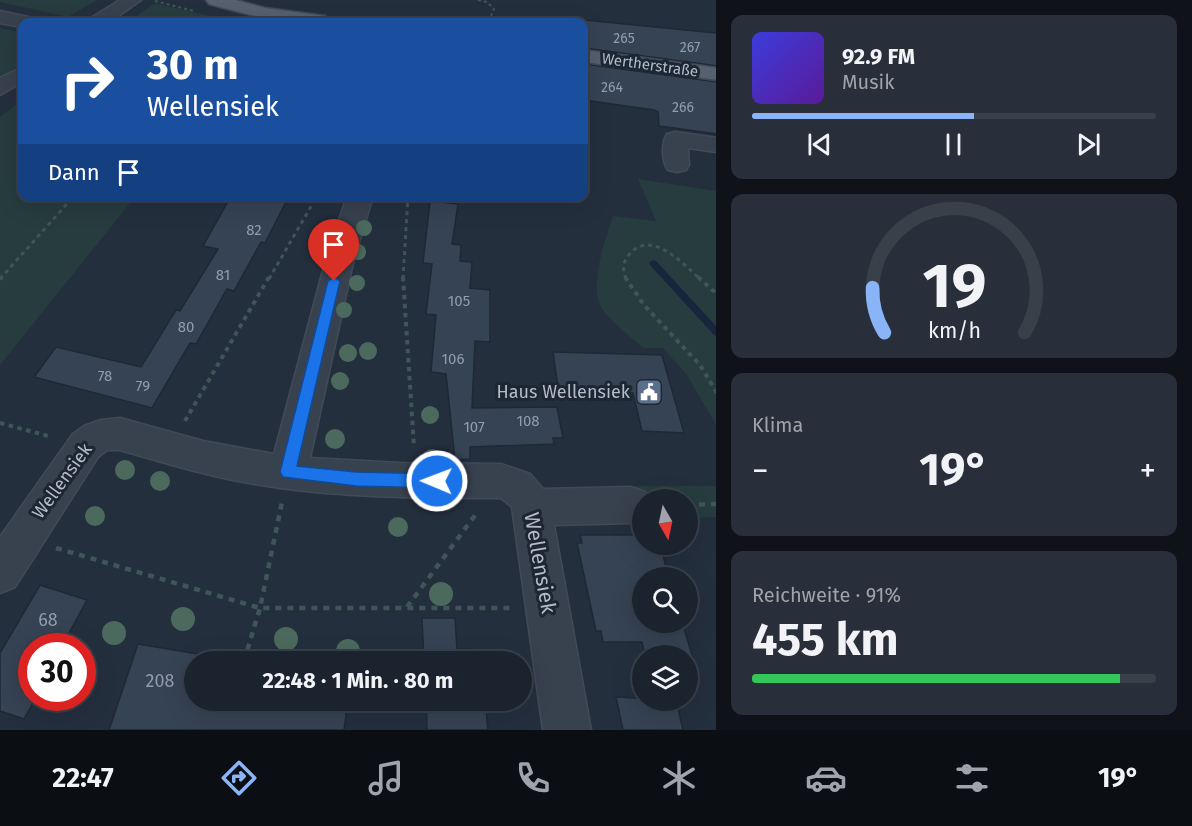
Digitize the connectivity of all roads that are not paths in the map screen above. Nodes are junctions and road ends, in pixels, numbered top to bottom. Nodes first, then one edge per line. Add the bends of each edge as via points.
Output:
1 (132, 0) edge
2 (214, 0) edge
3 (0, 17) edge
4 (104, 18) edge
5 (298, 18) edge
6 (18, 20) edge
7 (588, 57) edge
8 (716, 74) edge
9 (18, 76) edge
10 (0, 88) edge
11 (716, 145) edge
12 (677, 165) dead end
13 (358, 201) edge
14 (286, 484) junction
15 (631, 506) dead end
16 (531, 507) junction
17 (0, 572) edge
18 (567, 730) edge

1 - 4 street
2 - 5 main road
3 - 6 street
7 - 8 main road, Wertherstraße
9 - 10 street
11 - 12 street via 675,140
13 - 14 street via 339,263
14 - 16 street, Wellensiek via 501,481 527,494
14 - 17 street, Wellensiek via 232,464 120,434 94,437
15 - 16 street
16 - 18 street, Wellensiek

